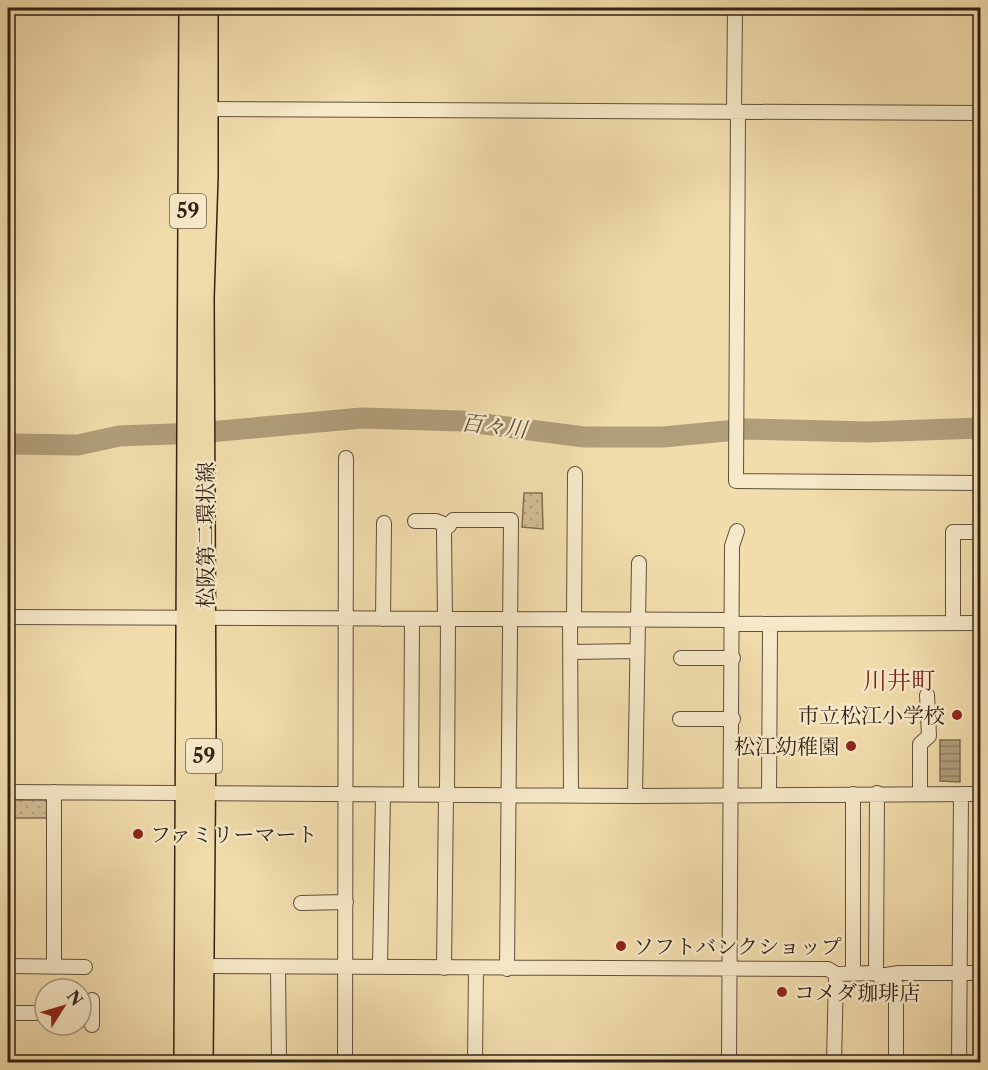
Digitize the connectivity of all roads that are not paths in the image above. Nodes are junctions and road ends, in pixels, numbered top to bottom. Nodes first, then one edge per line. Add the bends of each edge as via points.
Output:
1 (190, 8) edge
2 (207, 8) edge
3 (735, 8) edge
4 (208, 109) junction
5 (736, 111) junction
6 (981, 113) edge
7 (196, 414) junction
8 (346, 458) dead end
9 (575, 474) dead end
10 (981, 483) edge
11 (415, 522) dead end
12 (384, 524) dead end
13 (448, 526) junction
14 (736, 531) dead end
15 (981, 532) edge
16 (639, 563) dead end
17 (8, 616) edge
18 (197, 618) junction
19 (510, 618) junction
20 (346, 619) junction
21 (383, 619) junction
22 (412, 619) junction
23 (446, 619) junction
24 (572, 619) junction
25 (637, 619) junction
26 (732, 622) junction
27 (953, 623) junction
28 (981, 623) edge
29 (770, 631) dead end
30 (637, 651) junction
31 (571, 652) junction
32 (681, 658) dead end
33 (733, 658) junction
34 (927, 695) dead end
35 (680, 719) dead end
36 (733, 719) junction
37 (8, 792) edge
38 (54, 792) junction
39 (195, 792) junction
40 (345, 793) junction
41 (877, 793) junction
42 (411, 794) junction
43 (853, 794) junction
44 (920, 794) junction
45 (961, 794) junction
46 (981, 794) edge
47 (383, 795) junction
48 (446, 795) junction
49 (508, 795) junction
50 (571, 795) junction
51 (769, 795) junction
52 (635, 796) junction
53 (733, 796) junction
54 (346, 902) junction
55 (301, 903) dead end
56 (8, 966) edge
57 (201, 966) junction
58 (380, 966) junction
59 (54, 967) junction
60 (85, 967) dead end
61 (345, 967) junction
62 (278, 968) junction
63 (444, 968) junction
64 (476, 968) junction
65 (507, 969) junction
66 (730, 969) junction
67 (876, 973) junction
68 (836, 974) junction
69 (853, 974) junction
70 (960, 974) junction
71 (981, 974) edge
72 (892, 976) junction
73 (8, 1013) edge
74 (33, 1013) edge
75 (185, 1062) edge
76 (202, 1062) edge
77 (279, 1062) edge
78 (345, 1062) edge
79 (475, 1062) edge
80 (729, 1062) edge
81 (834, 1062) edge
82 (896, 1062) edge
83 (959, 1062) edge

1 - 7 main road, 松阪第二環状線 / 59
2 - 4 main road, 松阪第二環状線 / 59
3 - 5 street
4 - 5 street
4 - 7 main road, 松阪第二環状線 / 59
5 - 6 street
5 - 10 street via 736,480
7 - 18 main road, 松阪第二環状線 / 59
8 - 20 street
9 - 24 street
11 - 13 street
12 - 21 street
13 - 19 street via 453,520 511,520
13 - 23 street via 444,531
14 - 26 street via 732,546
15 - 27 street via 953,532
16 - 25 street
17 - 18 street
18 - 20 street
18 - 39 main road, 松阪第二環状線 / 59
19 - 23 street
19 - 24 street
19 - 49 street
20 - 21 street
20 - 40 street
21 - 22 street
22 - 23 street
22 - 42 street
23 - 48 street
24 - 25 street
24 - 31 street
25 - 26 street
25 - 30 street
26 - 27 street
26 - 33 street
27 - 28 street
29 - 51 street
30 - 31 street
30 - 52 street
31 - 50 street
32 - 33 street
33 - 36 street
34 - 44 street via 929,736 920,744
35 - 36 street
36 - 53 street
37 - 38 street
38 - 39 street
38 - 59 street
39 - 40 street
39 - 57 main road, 松阪第二環状線 / 59
39 - 75 main road, 松阪第二環状線 / 59
40 - 47 street
40 - 54 street
41 - 43 street
41 - 44 street
41 - 67 street
42 - 47 street
42 - 48 street
43 - 51 street
43 - 69 street
44 - 45 street
45 - 46 street
45 - 70 street
47 - 58 street
48 - 49 street
48 - 63 street
49 - 50 street
49 - 65 street
50 - 52 street
51 - 53 street
52 - 53 street
53 - 66 street
54 - 55 street
54 - 61 street
56 - 59 street
57 - 62 street
57 - 76 main road, 松阪第二環状線 / 59
58 - 61 street
58 - 63 street
59 - 60 street
61 - 62 street
61 - 78 street
62 - 77 street
63 - 64 street
64 - 65 street
64 - 79 street
65 - 66 street
66 - 68 street via 828,969
66 - 80 street
67 - 69 street
67 - 72 street
68 - 69 street
68 - 81 street
70 - 71 street
70 - 72 street
70 - 83 street
72 - 82 street via 896,985
73 - 74 street

